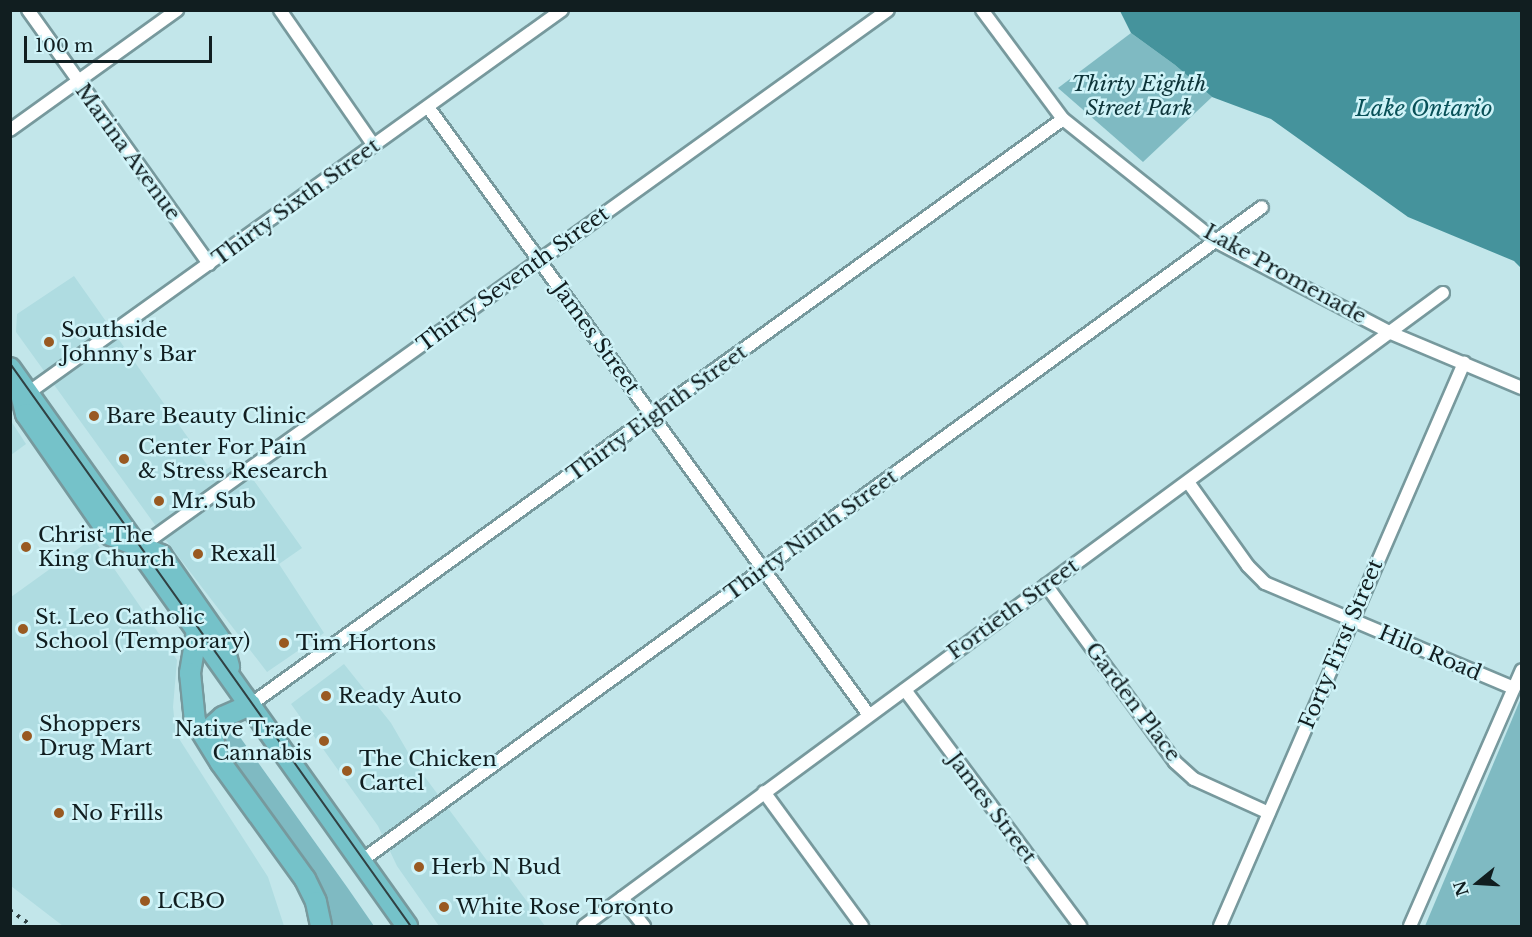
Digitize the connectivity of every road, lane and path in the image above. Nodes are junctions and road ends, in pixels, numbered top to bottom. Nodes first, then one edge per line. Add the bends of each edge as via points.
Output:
1 (28, 10) edge
2 (177, 10) edge
3 (279, 10) edge
4 (562, 10) edge
5 (888, 10) edge
6 (982, 10) edge
7 (78, 82) junction
8 (428, 107) junction
9 (1063, 119) junction
10 (10, 130) edge
11 (374, 146) junction
12 (1262, 207) dead end
13 (1217, 242) junction
14 (539, 260) junction
15 (209, 264) junction
16 (1443, 293) dead end
17 (1391, 333) junction
18 (1464, 363) junction
19 (19, 379) edge
20 (1521, 388) edge
21 (652, 417) junction
22 (1188, 482) junction
23 (139, 548) junction
24 (763, 570) junction
25 (1046, 585) junction
26 (1351, 620) junction
27 (197, 631) junction
28 (1521, 669) edge
29 (233, 682) junction
30 (1514, 688) junction
31 (905, 690) junction
32 (250, 705) junction
33 (869, 715) junction
34 (221, 763) junction
35 (764, 792) junction
36 (1269, 813) junction
37 (361, 861) junction
38 (622, 898) junction
39 (321, 927) edge
40 (407, 927) edge
41 (584, 927) edge
42 (644, 927) edge
43 (862, 927) edge
44 (1080, 927) edge
45 (1220, 927) edge
46 (1410, 927) edge

1 - 7 street, Marina Avenue
2 - 7 street
3 - 11 street
4 - 8 street, Thirty Sixth Street
5 - 14 street, Thirty Seventh Street
6 - 9 street, Lake Promenade
7 - 10 street
7 - 15 street, Marina Avenue
8 - 11 street, Thirty Sixth Street
8 - 14 street, James Street
9 - 13 street, Lake Promenade
9 - 21 street, Thirty Eighth Street
11 - 15 street, Thirty Sixth Street
12 - 13 street, Thirty Ninth Street
13 - 17 street, Lake Promenade
13 - 24 street, Thirty Ninth Street
14 - 21 street, James Street
14 - 23 street, Thirty Seventh Street
15 - 19 street, Thirty Sixth Street
16 - 17 street, Fortieth Street
17 - 18 street, Lake Promenade
17 - 22 street, Fortieth Street
18 - 20 street, Lake Promenade
18 - 26 street, Forty First Street
19 - 23 main road via 26,414 110,535
21 - 24 street, James Street
21 - 32 street, Thirty Eighth Street
22 - 25 street, Fortieth Street
22 - 26 street, Hilo Road via 1265,584
23 - 27 main road
23 - 29 main road via 161,555 223,644
24 - 33 street, James Street
24 - 37 street, Thirty Ninth Street
25 - 31 street, Fortieth Street
25 - 36 street, Garden Place via 1175,762 1194,779
26 - 30 street, Hilo Road
26 - 36 street, Forty First Street
27 - 29 main road
27 - 34 main road via 190,673 192,710 201,734
28 - 30 street
29 - 32 main road
30 - 46 street
31 - 33 street, Fortieth Street
31 - 44 street, James Street
32 - 34 main road via 223,717 212,728
32 - 37 main road
33 - 35 street, Fortieth Street
34 - 39 main road via 305,879 316,902
35 - 38 street, Fortieth Street
35 - 43 street
36 - 45 street, Forty First Street
37 - 40 main road
38 - 41 street, Fortieth Street
38 - 42 street

